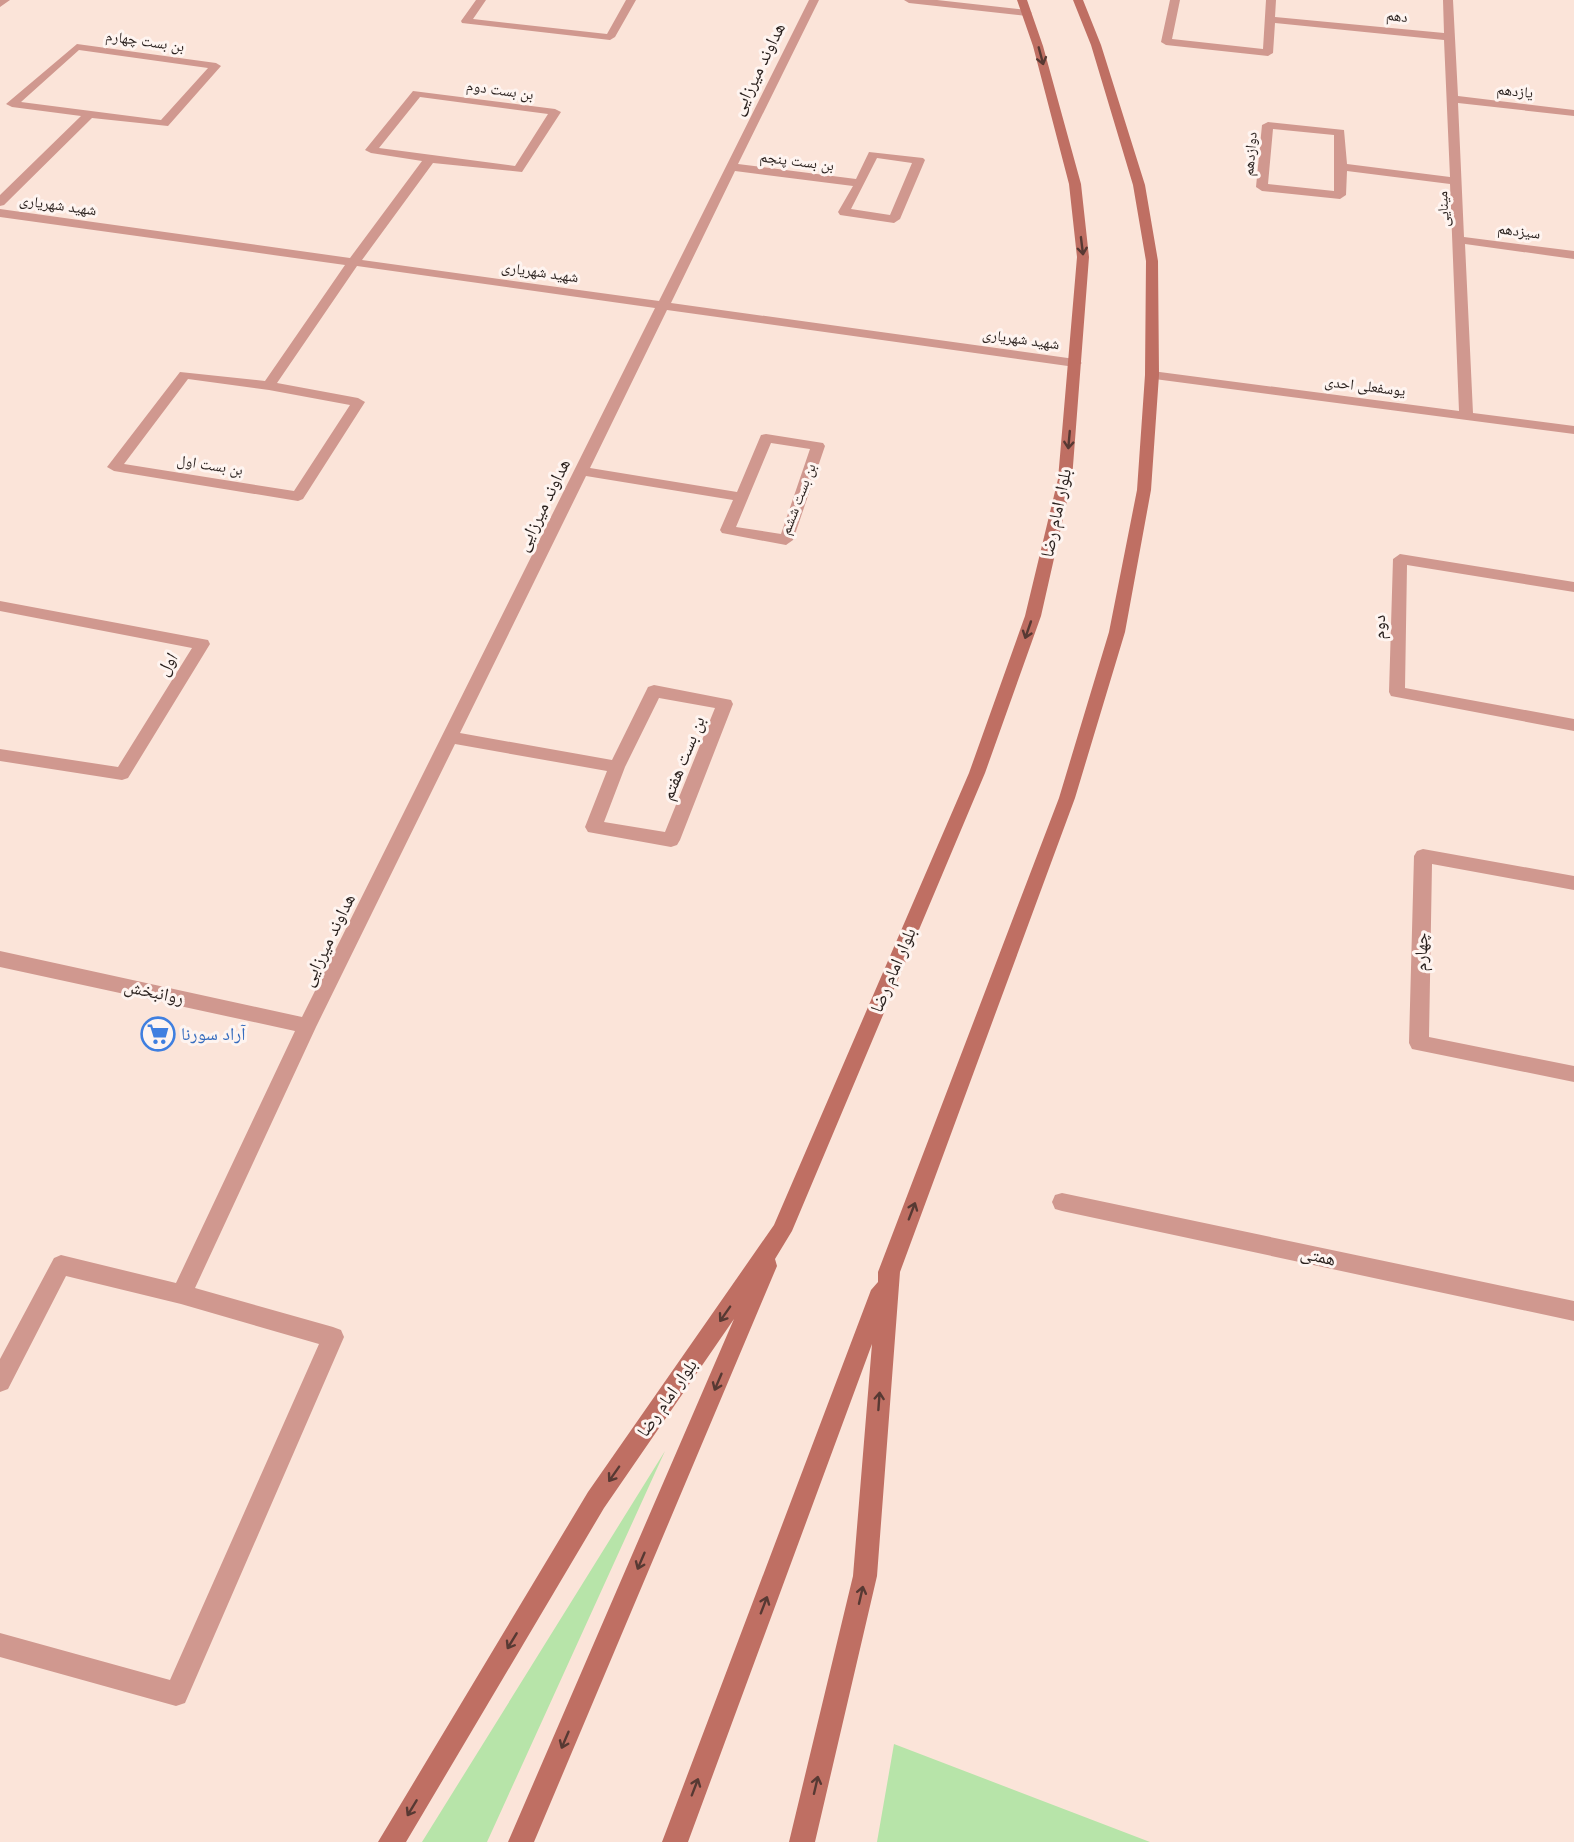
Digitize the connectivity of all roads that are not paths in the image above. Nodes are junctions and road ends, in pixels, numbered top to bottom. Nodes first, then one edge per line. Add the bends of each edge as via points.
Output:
1 (5, 0) edge
2 (481, 0) edge
3 (632, 0) edge
4 (814, 0) edge
5 (909, 0) edge
6 (1078, 0) edge
7 (1175, 0) edge
8 (1271, 0) edge
9 (1448, 0) edge
10 (0, 4) edge
11 (1025, 7) edge
12 (1269, 19) junction
13 (1450, 37) junction
14 (1453, 99) junction
15 (1574, 113) edge
16 (87, 116) junction
17 (430, 159) junction
18 (1341, 166) junction
19 (731, 167) junction
20 (1456, 181) junction
21 (860, 183) junction
22 (0, 202) edge
23 (0, 213) edge
24 (1459, 240) junction
25 (1574, 255) edge
26 (353, 263) junction
27 (663, 306) junction
28 (1075, 363) junction
29 (1152, 375) junction
30 (269, 386) junction
31 (1466, 416) junction
32 (1574, 430) edge
33 (581, 471) junction
34 (742, 497) junction
35 (1574, 587) edge
36 (0, 606) edge
37 (1574, 725) edge
38 (450, 737) junction
39 (0, 755) edge
40 (617, 767) junction
41 (1574, 883) edge
42 (0, 959) edge
43 (307, 1026) junction
44 (1574, 1074) edge
45 (1062, 1202) dead end
46 (782, 1231) junction
47 (889, 1272) junction
48 (182, 1294) junction
49 (1574, 1311) edge
50 (0, 1382) edge
51 (0, 1645) edge
52 (392, 1842) edge
53 (521, 1842) edge
54 (675, 1842) edge
55 (802, 1842) edge

1 - 10 street
2 - 3 street via 466,21 610,37
4 - 19 street, هداوند میرزایی
5 - 11 street
6 - 29 main road via 1096,45 1139,185 1152,261
7 - 12 street via 1166,42 1268,53
8 - 12 street
9 - 13 street, مینایی
11 -> 28 main road, بلوار امام رضا via 1075,184 1083,257
12 - 13 street, دهم
13 - 14 street, مینایی
14 - 15 street, یازدهم
14 - 20 street, مینایی
16 - 16 street, بن بست چهارم via 12,104 76,47 216,66 164,124
16 - 22 street
17 - 17 street, بن بست دوم via 371,150 417,93 555,112 518,170
17 - 26 street
18 - 18 street, دوازدهم via 1340,195 1262,187 1268,125 1340,132
18 - 20 street
19 - 21 street, بن بست پنجم
19 - 27 street, هداوند میرزایی
20 - 24 street, مینایی
21 - 21 street via 844,212 894,219 919,160 873,154
23 - 26 street, شهید شهریاری
24 - 25 street, سیزدهم
24 - 31 street, مینایی
26 - 27 street, شهید شهریاری
26 - 30 street
27 - 28 street, شهید شهریاری
27 - 33 street, هداوند میرزایی
28 -> 46 main road, بلوار امام رضا via 1065,479 1033,616 977,773
29 - 31 street, یوسفعلی احدی
47 -> 29 main road via 1067,798 1117,632 1144,490
30 - 30 street, بن بست اول via 185,375 114,466 298,496 358,402
31 - 32 street, یوسفعلی احدی
33 - 34 street
33 - 38 street, هداوند میرزایی
34 - 34 street, بن بست ششم via 727,530 786,540 818,446 766,438
35 - 37 street, دوم via 1400,558 1397,692
36 - 39 street, اول via 202,644 122,774
38 - 40 street
38 - 43 street, هداوند میرزایی
40 - 40 street, بن بست هفتم via 594,827 671,840 725,704 654,691
41 - 44 street, چهارم via 1423,856 1419,1042
42 - 43 street, روانبخش
43 - 48 street, هداوند میرزایی
45 - 49 street, همتی
46 -> 52 main road, بلوار امام رضا via 596,1500
46 -> 53 main road
54 -> 47 main road
55 -> 47 main road via 866,1576
48 - 50 street via 61,1265
48 - 51 street via 333,1337 176,1694

